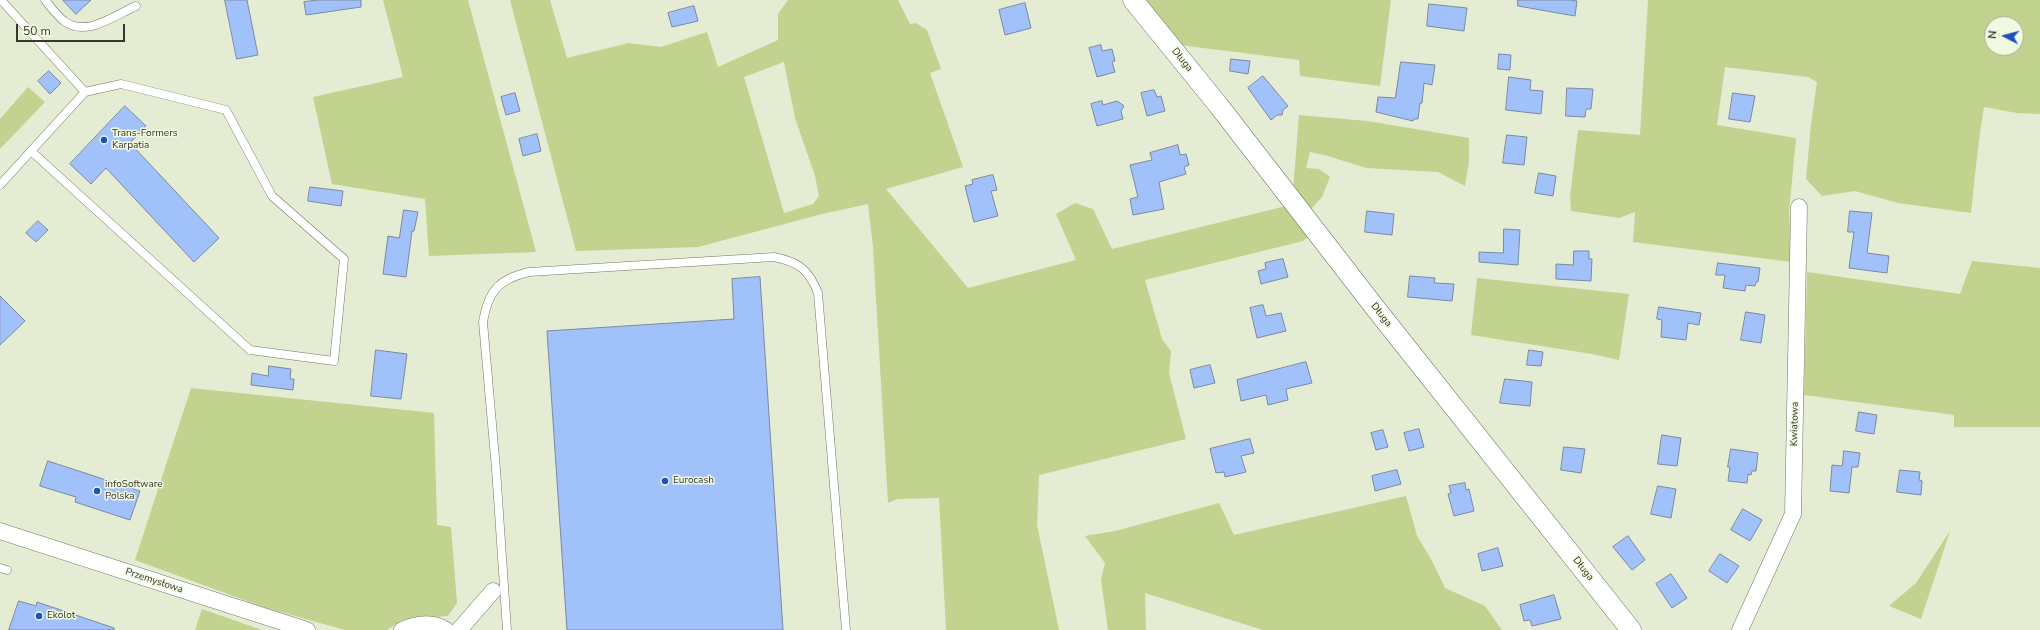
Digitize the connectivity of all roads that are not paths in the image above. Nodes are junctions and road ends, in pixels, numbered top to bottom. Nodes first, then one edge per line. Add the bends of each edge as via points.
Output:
1 (1, 0) edge
2 (45, 0) edge
3 (1133, 0) edge
4 (136, 6) dead end
5 (85, 92) junction
6 (31, 151) junction
7 (0, 185) edge
8 (1799, 207) dead end
9 (0, 531) edge
10 (498, 589) junction
11 (307, 630) edge
12 (402, 630) edge
13 (446, 630) edge
14 (460, 630) edge
15 (507, 630) edge
16 (846, 630) edge
17 (1631, 630) edge
18 (1740, 630) edge

1 - 5 lane
2 - 4 lane via 63,21 75,27 89,28
3 - 17 street, Długa
5 - 6 lane
5 - 6 lane via 121,84 226,110 272,196 344,259 334,361 250,350
6 - 7 lane
8 - 18 street, Kwiatowa via 1793,514
9 - 11 street, Przemysłowa
10 - 14 street
10 - 15 lane
10 - 16 lane via 496,469 483,322 492,292 515,275 529,272 774,257 791,261 801,268 812,278 818,293
12 - 13 street via 414,625 428,624

